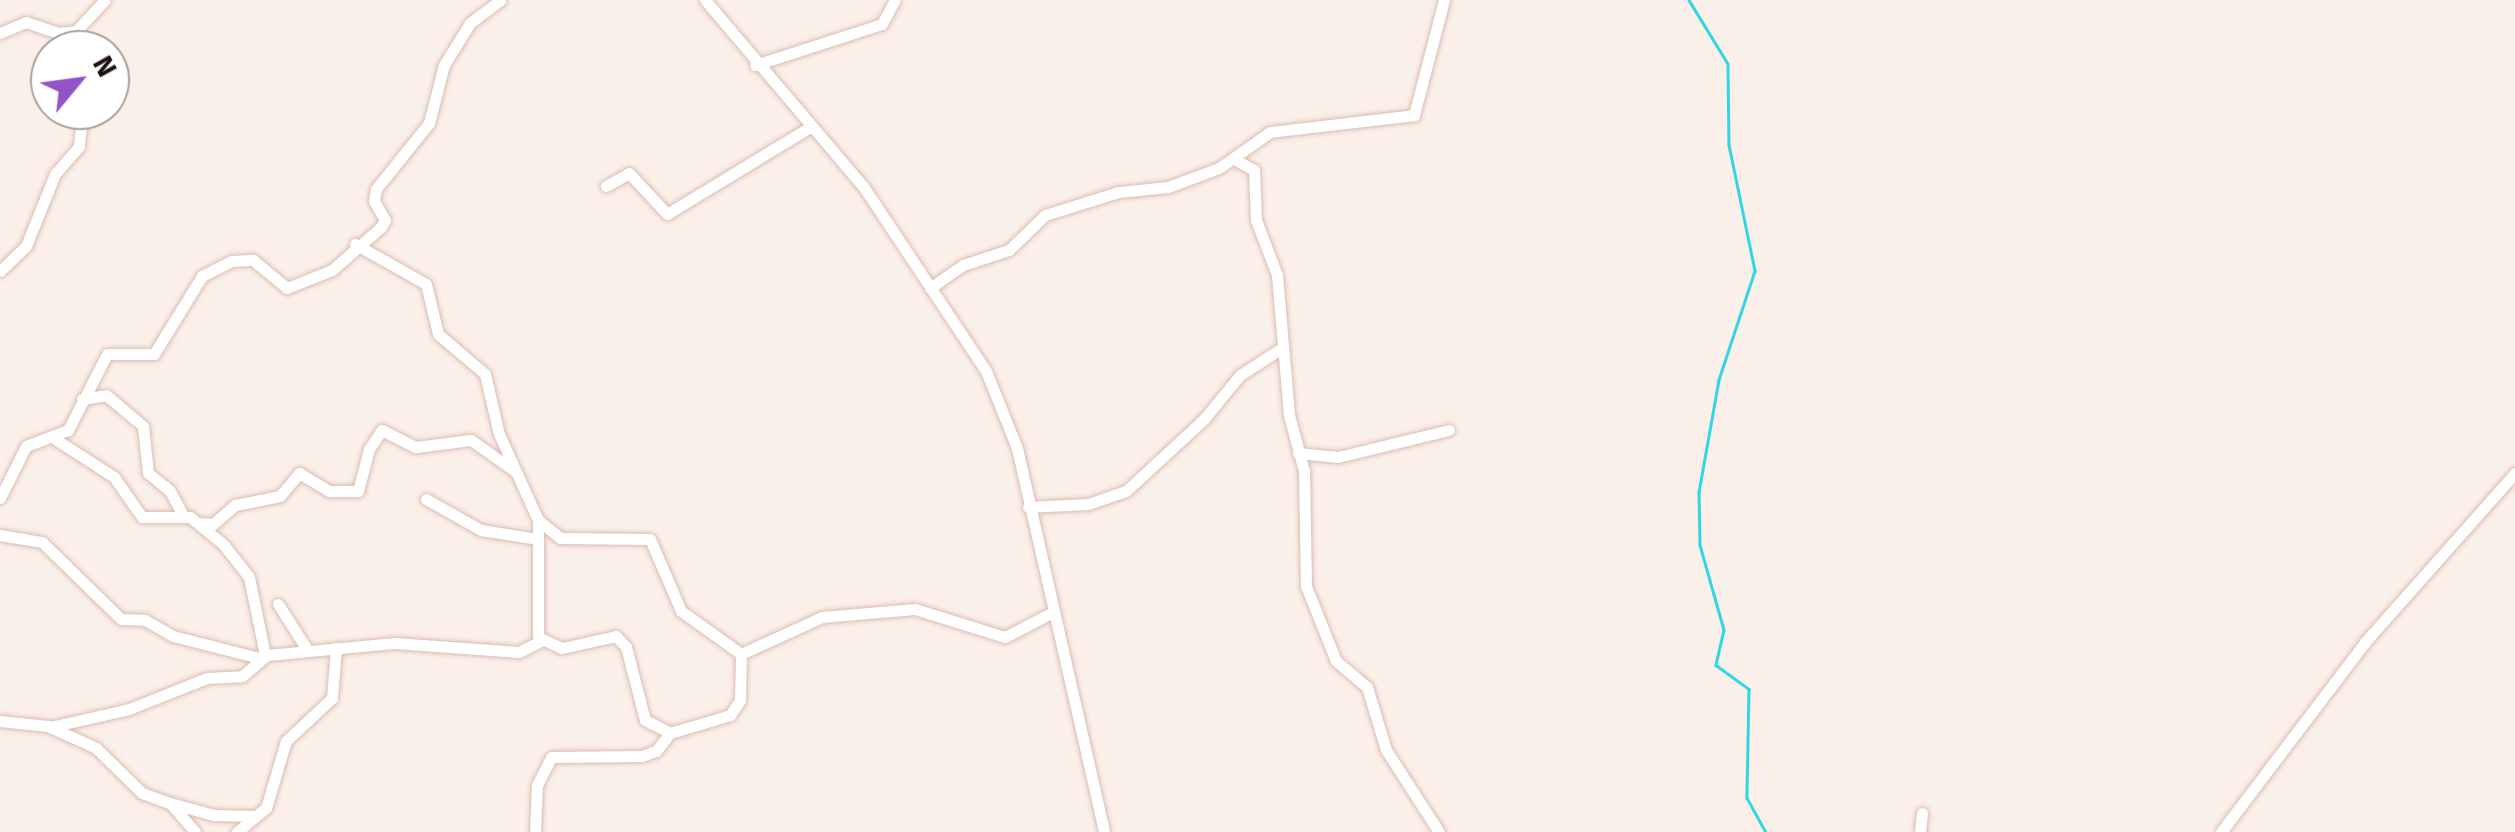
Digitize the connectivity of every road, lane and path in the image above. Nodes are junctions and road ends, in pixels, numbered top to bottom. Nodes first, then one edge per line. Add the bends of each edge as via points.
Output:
1 (105, 0) edge
2 (500, 0) edge
3 (705, 0) edge
4 (895, 0) edge
5 (1444, 0) edge
6 (49, 30) edge
7 (77, 30) edge
8 (0, 32) edge
9 (755, 65) junction
10 (810, 126) junction
11 (81, 130) edge
12 (1234, 159) junction
13 (606, 186) dead end
14 (355, 244) junction
15 (0, 271) edge
16 (930, 288) junction
17 (1282, 348) junction
18 (82, 399) junction
19 (1449, 430) dead end
20 (52, 437) junction
21 (1298, 454) junction
22 (516, 472) junction
23 (2515, 472) edge
24 (0, 498) edge
25 (426, 499) dead end
26 (1028, 508) junction
27 (183, 516) junction
28 (538, 520) junction
29 (199, 523) junction
30 (0, 535) edge
31 (538, 539) junction
32 (278, 604) dead end
33 (1053, 612) junction
34 (540, 641) junction
35 (336, 648) junction
36 (308, 651) junction
37 (741, 654) junction
38 (262, 657) junction
39 (0, 722) edge
40 (50, 727) junction
41 (670, 733) junction
42 (170, 803) junction
43 (1922, 813) dead end
44 (254, 816) junction
45 (194, 832) edge
46 (236, 832) edge
47 (535, 832) edge
48 (1104, 832) edge
49 (1438, 832) edge
50 (1920, 832) edge
51 (2221, 832) edge

1 - 7 street
2 - 14 street via 470,23 444,65 429,124 373,197 384,224
3 - 9 street
4 - 9 street via 882,24
5 - 12 street via 1414,115 1280,129
6 - 8 street via 26,22
9 - 10 street
10 - 13 street via 666,214 629,173
10 - 16 street via 863,186
11 - 15 street via 26,246
12 - 16 street via 1168,187 1119,192 1045,215 1010,250 963,265
12 - 17 street via 1254,170 1256,220 1277,275
14 - 18 street via 332,270 288,288 253,260 214,269 187,292 154,354 111,351
14 - 22 street via 423,279 438,334 485,374
16 - 26 street via 974,347 994,388 1014,436
17 - 21 street
17 - 26 street via 1240,375 1133,486 1088,504
18 - 20 street via 68,430
18 - 27 street via 106,395 143,426 148,473 170,490
19 - 21 street via 1338,457
20 - 24 street via 26,446
20 - 27 street via 114,477 142,517
21 - 49 street via 1306,586 1336,661 1367,688 1386,750
22 - 28 street
22 - 29 street via 471,440 416,447 382,430 369,449 358,491 329,490 299,473 283,494 235,505 213,524
23 - 51 street via 2364,642
25 - 31 street via 480,530
26 - 33 street
27 - 29 street
28 - 31 street
28 - 37 street via 560,538 650,539 677,606
29 - 38 street via 248,574 265,632
30 - 38 street via 42,542 121,619 145,620 173,636
31 - 34 street
32 - 36 street
33 - 37 street via 1005,636 928,611 848,611
33 - 48 street
34 - 35 street via 520,652 395,642
34 - 41 street via 562,648 616,636 626,647 645,720
35 - 36 street
35 - 44 street via 332,698 286,741 266,808
36 - 38 street
37 - 41 street via 737,710
38 - 40 street via 242,676 207,678 130,709
39 - 40 street
40 - 42 street via 96,748 138,790
41 - 47 street via 656,751 642,756 552,758 538,785
42 - 44 street via 214,815
42 - 45 street
43 - 50 street
44 - 46 street

